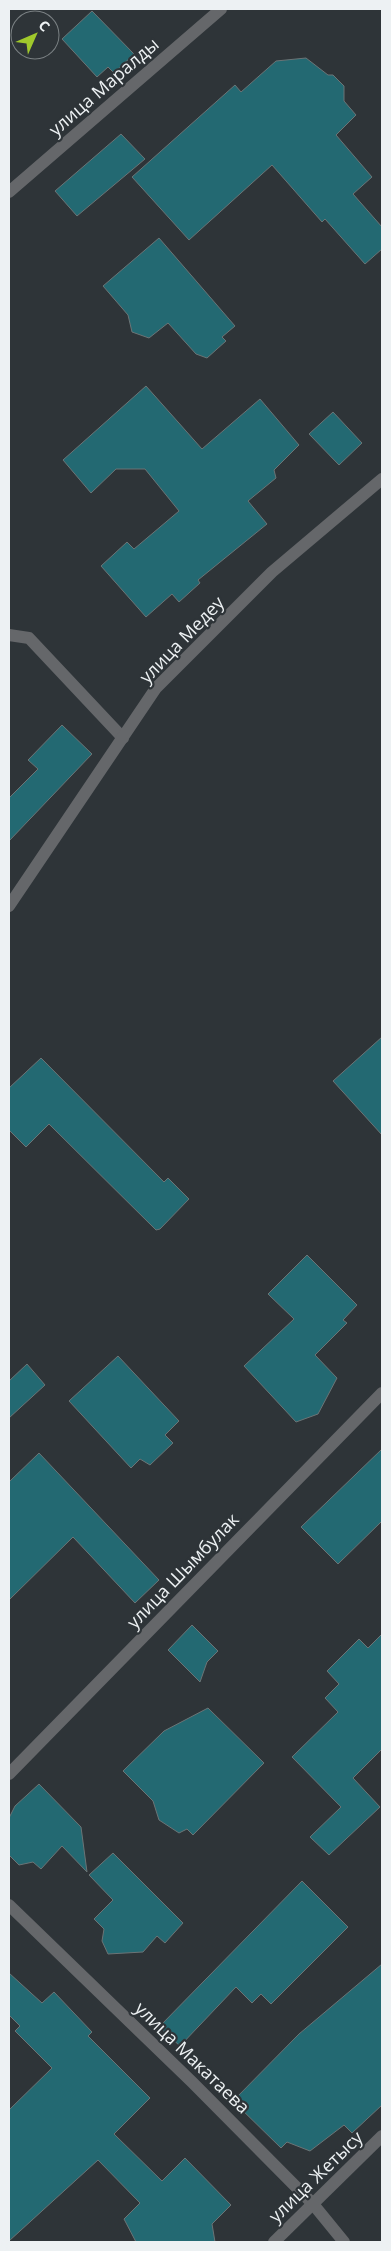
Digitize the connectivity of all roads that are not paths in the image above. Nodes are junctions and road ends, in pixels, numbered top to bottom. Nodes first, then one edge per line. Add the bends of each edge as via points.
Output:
1 (222, 9) edge
2 (9, 192) edge
3 (382, 478) edge
4 (9, 635) edge
5 (123, 738) junction
6 (9, 906) edge
7 (382, 1393) edge
8 (9, 1774) edge
9 (9, 1905) edge
10 (382, 2136) edge
11 (313, 2204) junction
12 (274, 2242) edge
13 (344, 2242) edge

1 - 2 street, улица Маралды
3 - 5 street, улица Медеу via 272,572 192,650 156,688
4 - 5 street via 29,638
5 - 6 street, улица Медеу
7 - 8 street, улица Шымбулак
9 - 11 street, улица Макатаева
10 - 11 street, улица Жетысу
11 - 12 street, улица Жетысу
11 - 13 street, улица Макатаева

